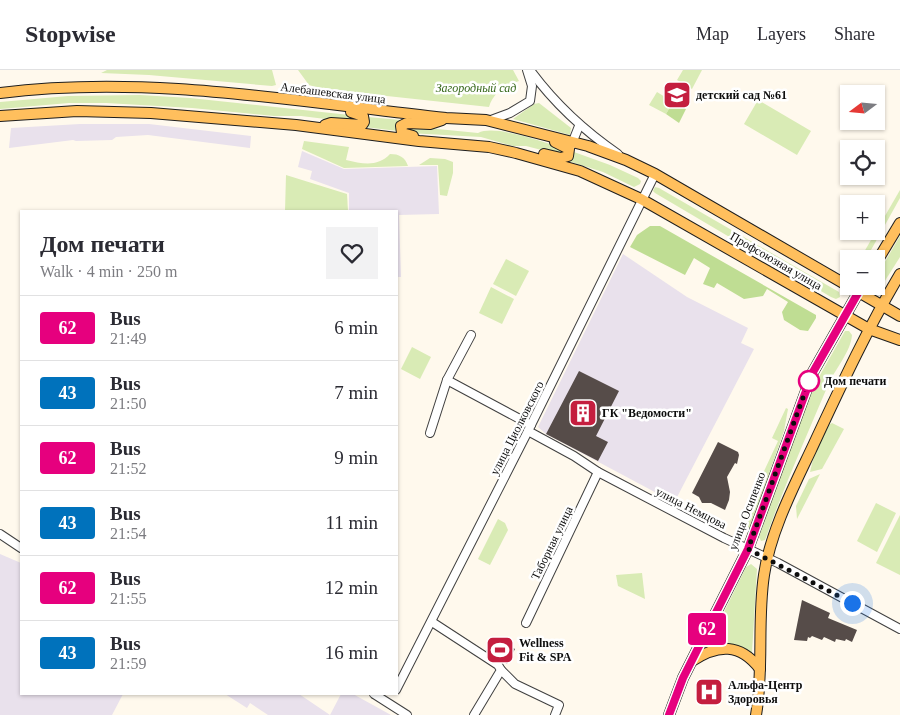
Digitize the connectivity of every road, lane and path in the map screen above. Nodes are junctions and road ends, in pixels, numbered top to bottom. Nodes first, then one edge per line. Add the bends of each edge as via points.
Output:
1 (528, 70) edge
2 (0, 93) edge
3 (336, 106) junction
4 (0, 116) edge
5 (446, 118) junction
6 (486, 120) junction
7 (579, 126) junction
8 (312, 128) junction
9 (542, 133) junction
10 (419, 141) junction
11 (573, 142) junction
12 (516, 153) junction
13 (569, 153) junction
14 (626, 160) junction
15 (655, 174) junction
16 (641, 199) junction
17 (900, 223) edge
18 (884, 250) edge
19 (900, 274) edge
20 (840, 279) edge
21 (857, 295) edge
22 (867, 295) edge
23 (881, 306) junction
24 (844, 315) junction
25 (900, 316) edge
26 (869, 329) junction
27 (470, 334) dead end
28 (900, 340) edge
29 (447, 380) junction
30 (530, 428) junction
31 (430, 434) dead end
32 (598, 472) junction
33 (0, 534) edge
34 (20, 547) edge
35 (748, 549) junction
36 (767, 558) junction
37 (432, 622) junction
38 (526, 622) dead end
39 (900, 629) edge
40 (691, 662) junction
41 (760, 669) junction
42 (501, 670) junction
43 (398, 686) edge
44 (376, 695) edge
45 (393, 695) edge
46 (389, 702) junction
47 (407, 715) edge
48 (474, 715) edge
49 (555, 715) edge
50 (669, 715) edge
51 (756, 715) edge

1 - 6 street via 532,86 530,101 499,118
1 - 7 street
2 - 3 main road, Алебашевская улица via 74,86 153,87
3 - 5 main road, Алебашевская улица
3 - 8 main road via 360,113 364,122 358,126 331,123
4 - 8 main road via 38,112 126,112
5 - 6 main road, Алебашевская улица
5 - 10 main road via 430,124 407,123 401,126 402,133
6 - 9 main road, Алебашевская улица
7 - 11 street
7 - 14 street
8 - 10 main road
9 - 11 main road, Алебашевская улица
9 - 13 main road via 566,146
10 - 12 main road via 489,147
11 - 13 street
11 - 14 main road, Алебашевская улица
12 - 13 main road via 528,151 561,158
12 - 16 main road via 580,171
14 - 15 main road, Алебашевская улица
15 - 16 street, улица Циолковского
15 - 20 main road, Профсоюзная улица
16 - 24 main road, Профсоюзная улица
16 - 30 street, улица Циолковского
17 - 18 main road
19 - 23 main road
21 - 24 main road, улица Осипенко
22 - 23 main road, Профсоюзная улица
23 - 25 main road, Профсоюзная улица
23 - 26 main road
24 - 26 main road, Профсоюзная улица
24 - 35 main road, улица Осипенко via 813,372
26 - 28 main road, Профсоюзная улица
26 - 36 main road via 794,486
27 - 29 street
29 - 30 street, улица Немцова
29 - 31 street
30 - 32 street, улица Немцова
30 - 37 street, улица Циолковского
32 - 35 street, улица Немцова
32 - 38 street, Таборная улица
33 - 34 street
35 - 36 street, улица Немцова
35 - 40 main road, улица Осипенко
36 - 39 street, улица Немцова
36 - 41 main road
37 - 42 street
37 - 43 street, улица Циолковского
40 - 41 main road via 708,652 728,648 745,653
40 - 50 main road, улица Осипенко
41 - 51 main road
42 - 48 street
42 - 49 street via 515,684 559,705
44 - 46 street
45 - 46 street
46 - 47 street

